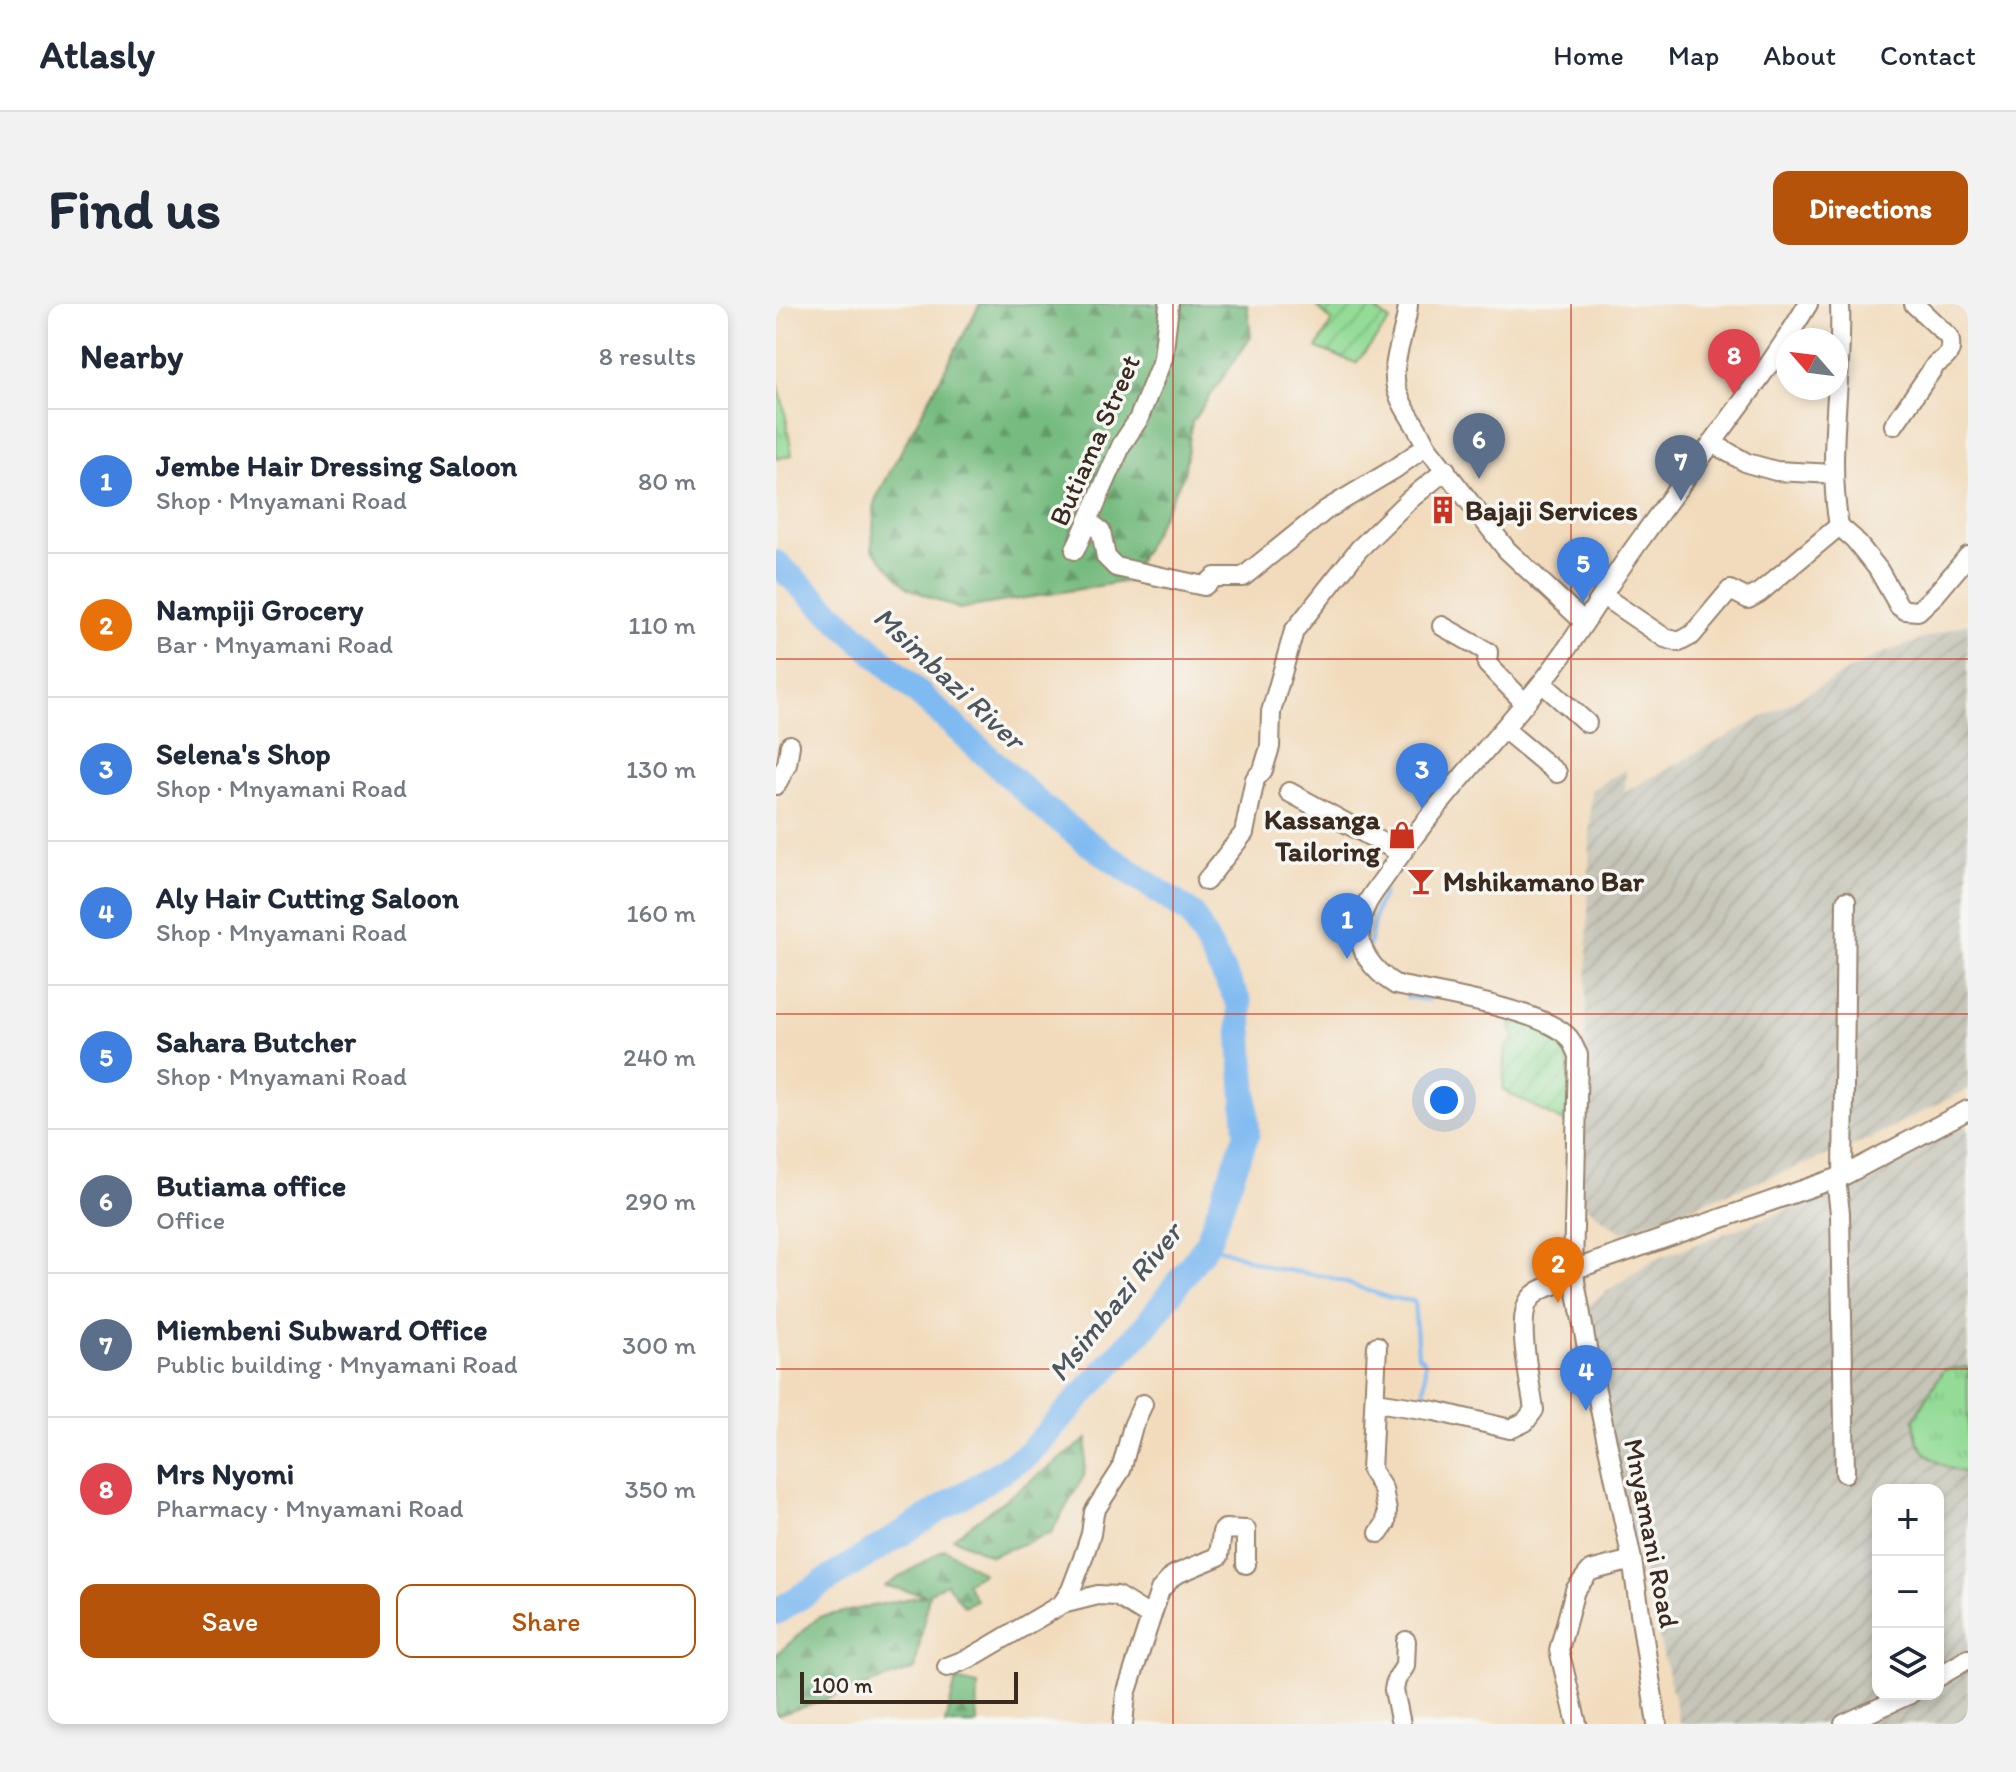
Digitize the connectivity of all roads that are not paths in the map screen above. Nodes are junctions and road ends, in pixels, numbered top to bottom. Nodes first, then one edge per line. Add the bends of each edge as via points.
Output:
1 (1169, 304) edge
2 (1408, 304) edge
3 (1808, 304) edge
4 (1840, 304) edge
5 (1914, 304) edge
6 (1894, 425) dead end
7 (1712, 443) junction
8 (1426, 446) junction
9 (1446, 470) junction
10 (1834, 474) junction
11 (1088, 521) junction
12 (1839, 526) junction
13 (1075, 550) dead end
14 (1968, 556) edge
15 (1603, 596) junction
16 (1584, 622) junction
17 (1442, 626) dead end
18 (1542, 683) junction
19 (1525, 703) junction
20 (1587, 723) dead end
21 (1504, 729) junction
22 (790, 745) dead end
23 (1557, 773) dead end
24 (776, 785) edge
25 (1289, 792) dead end
26 (1401, 853) junction
27 (1206, 881) dead end
28 (1846, 901) dead end
29 (1968, 1110) edge
30 (1840, 1178) junction
31 (1574, 1274) junction
32 (1377, 1346) dead end
33 (1376, 1402) junction
34 (1143, 1404) dead end
35 (1845, 1473) dead end
36 (1379, 1533) dead end
37 (1632, 1560) junction
38 (1246, 1564) dead end
39 (1062, 1604) junction
40 (1151, 1617) junction
41 (1406, 1641) dead end
42 (1968, 1659) edge
43 (947, 1667) dead end
44 (1944, 1673) edge
45 (1897, 1700) edge
46 (1123, 1724) edge
47 (1401, 1724) edge
48 (1577, 1724) edge
49 (1657, 1724) edge
50 (1844, 1724) edge

1 - 11 street, Butiama Street via 1163,358
2 - 8 street via 1394,381
3 - 7 street, Mnyamani Road
4 - 10 street
5 - 6 street via 1949,337 1950,351
7 - 10 street via 1747,463 1776,471
7 - 15 street, Mnyamani Road
8 - 9 street
8 - 11 street via 1326,510 1243,577 1215,577 1204,586 1120,569 1106,557 1101,531
9 - 16 street via 1507,550
9 - 27 street via 1359,549 1294,631 1271,712 1270,747 1255,779 1244,833
10 - 12 street
11 - 13 street, Butiama Street
12 - 14 street via 1878,569 1899,606 1911,611 1936,594
12 - 15 street via 1759,593 1748,599 1730,590 1692,635 1679,642
15 - 16 street, Mnyamani Road
16 - 18 street, Mnyamani Road
17 - 19 street via 1488,652 1487,664
18 - 19 street, Mnyamani Road
18 - 20 street
19 - 21 street, Mnyamani Road
21 - 23 street
21 - 26 street, Mnyamani Road
22 - 24 street
25 - 26 street
26 - 31 street, Mnyamani Road via 1366,903 1360,922 1367,960 1379,974 1396,985 1539,1021 1569,1038 1578,1055
28 - 30 street
29 - 30 street
30 - 31 street
30 - 35 street
31 - 33 street via 1544,1288 1527,1305 1523,1340 1534,1410 1525,1422 1510,1429
31 - 37 street, Mnyamani Road
32 - 33 street
33 - 36 street via 1371,1470 1383,1489 1387,1511
34 - 39 street via 1121,1470 1094,1512 1082,1561
37 - 48 street via 1590,1571 1575,1590 1559,1650
37 - 49 street, Mnyamani Road
38 - 40 street via 1246,1530 1223,1530 1219,1556 1174,1575 1160,1590
39 - 40 street via 1108,1594
39 - 43 street
40 - 46 street via 1126,1694
41 - 47 street via 1405,1666 1394,1690
42 - 44 street
45 - 50 street

